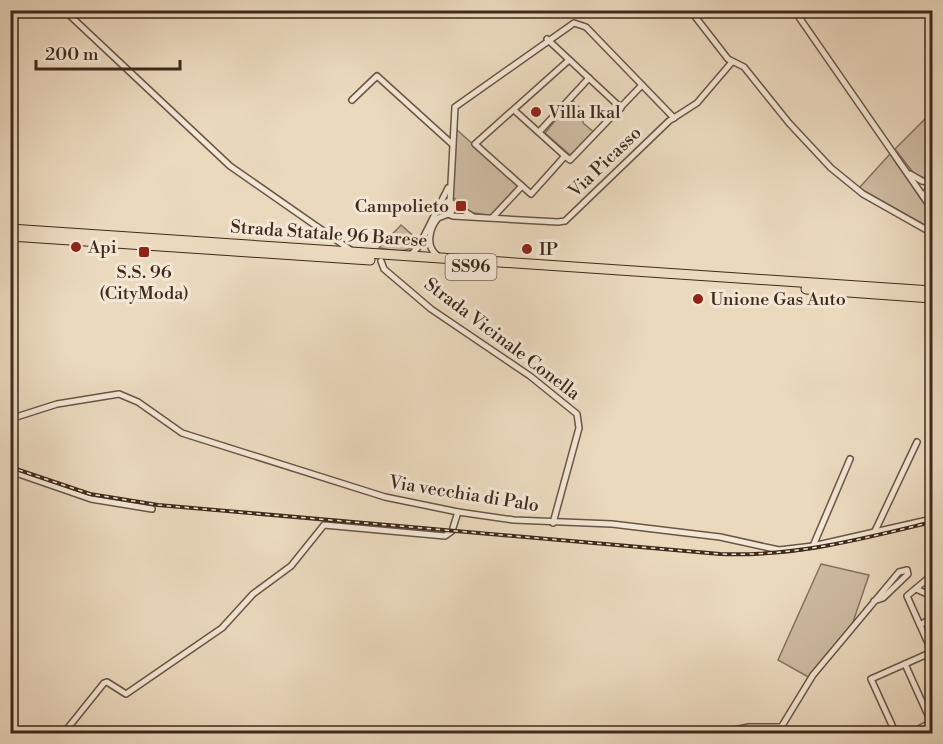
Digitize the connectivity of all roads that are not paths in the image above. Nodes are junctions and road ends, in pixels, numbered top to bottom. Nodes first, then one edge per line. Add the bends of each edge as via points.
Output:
1 (64, 10) edge
2 (690, 10) edge
3 (794, 10) edge
4 (547, 39) junction
5 (569, 60) junction
6 (732, 62) junction
7 (588, 78) junction
8 (642, 85) junction
9 (352, 100) dead end
10 (621, 108) junction
11 (514, 110) junction
12 (674, 118) junction
13 (539, 132) junction
14 (452, 144) junction
15 (565, 156) junction
16 (905, 170) junction
17 (933, 184) edge
18 (449, 186) junction
19 (522, 186) junction
20 (933, 193) edge
21 (923, 196) junction
22 (451, 203) junction
23 (441, 205) junction
24 (933, 209) edge
25 (447, 214) junction
26 (473, 216) junction
27 (493, 217) junction
28 (10, 229) edge
29 (933, 233) edge
30 (10, 236) edge
31 (355, 253) junction
32 (403, 256) junction
33 (445, 259) junction
34 (381, 261) junction
35 (933, 291) edge
36 (933, 298) edge
37 (10, 419) edge
38 (917, 442) dead end
39 (850, 459) dead end
40 (10, 471) edge
41 (152, 509) dead end
42 (458, 512) junction
43 (933, 519) edge
44 (554, 523) junction
45 (875, 531) junction
46 (813, 546) junction
47 (933, 575) edge
48 (916, 589) junction
49 (933, 596) edge
50 (874, 601) junction
51 (933, 618) edge
52 (920, 625) junction
53 (933, 652) edge
54 (905, 664) junction
55 (932, 723) edge
56 (781, 727) junction
57 (63, 734) edge
58 (642, 734) edge
59 (647, 734) edge
60 (714, 734) edge
61 (777, 734) edge
62 (896, 734) edge
63 (909, 734) edge

1 - 31 street via 230,166
2 - 6 street
3 - 16 street
4 - 5 street
4 - 8 street via 574,23 586,27
4 - 14 street via 455,106
5 - 7 street
5 - 11 street
6 - 12 street, Via Picasso via 697,103
6 - 29 street via 744,67 789,123 839,175 863,194
7 - 10 street
7 - 13 street
8 - 10 street
8 - 12 street
9 - 14 street via 377,76
10 - 15 street via 570,160
11 - 13 street
11 - 19 street via 476,144
12 - 27 street, Via Picasso via 565,221
13 - 15 street
14 - 18 street
15 - 19 street via 531,194
16 - 17 street via 916,179
16 - 21 street
17 - 21 street
18 - 22 street
18 - 23 street
19 - 27 street
20 - 21 street
21 - 24 street
22 - 23 street
22 - 25 street via 453,210
22 - 26 street
23 - 25 street via 441,211
23 - 32 street via 416,250
25 - 26 street, Via Picasso
25 - 33 street via 434,222 430,237 432,251
26 - 27 street, Via Picasso
28 - 31 main road, Strada Statale 96 Barese / SS96
30 - 34 main road, Strada Statale 96 Barese / SS96
31 - 32 main road, Strada Statale 96 Barese / SS96
32 - 33 main road, Strada Statale 96 Barese / SS96
33 - 35 main road, Strada Statale 96 Barese / SS96
34 - 36 main road, Strada Statale 96 Barese / SS96
34 - 44 street, Strada Vicinale Conella via 384,269 431,309 530,376 577,414 579,428
37 - 42 street, Via vecchia di Palo via 57,404 120,394 182,433 343,486
38 - 45 street
39 - 46 street
40 - 41 street via 91,499
42 - 44 street, Via vecchia di Palo
42 - 57 street via 452,531 445,536 324,525 294,562 253,594 222,628 126,694 104,683
43 - 45 street, Via vecchia di Palo
44 - 46 street, Via vecchia di Palo via 612,524 698,534 779,550
45 - 46 street, Via vecchia di Palo
47 - 48 street
48 - 49 street
48 - 52 street via 907,596
50 - 50 street via 899,572 907,570 908,574 894,588
50 - 56 street via 813,675
51 - 52 street
52 - 53 street
53 - 54 street
54 - 55 street
54 - 62 street via 872,679
55 - 63 street
56 - 60 street via 749,727
56 - 61 street
58 - 59 street

